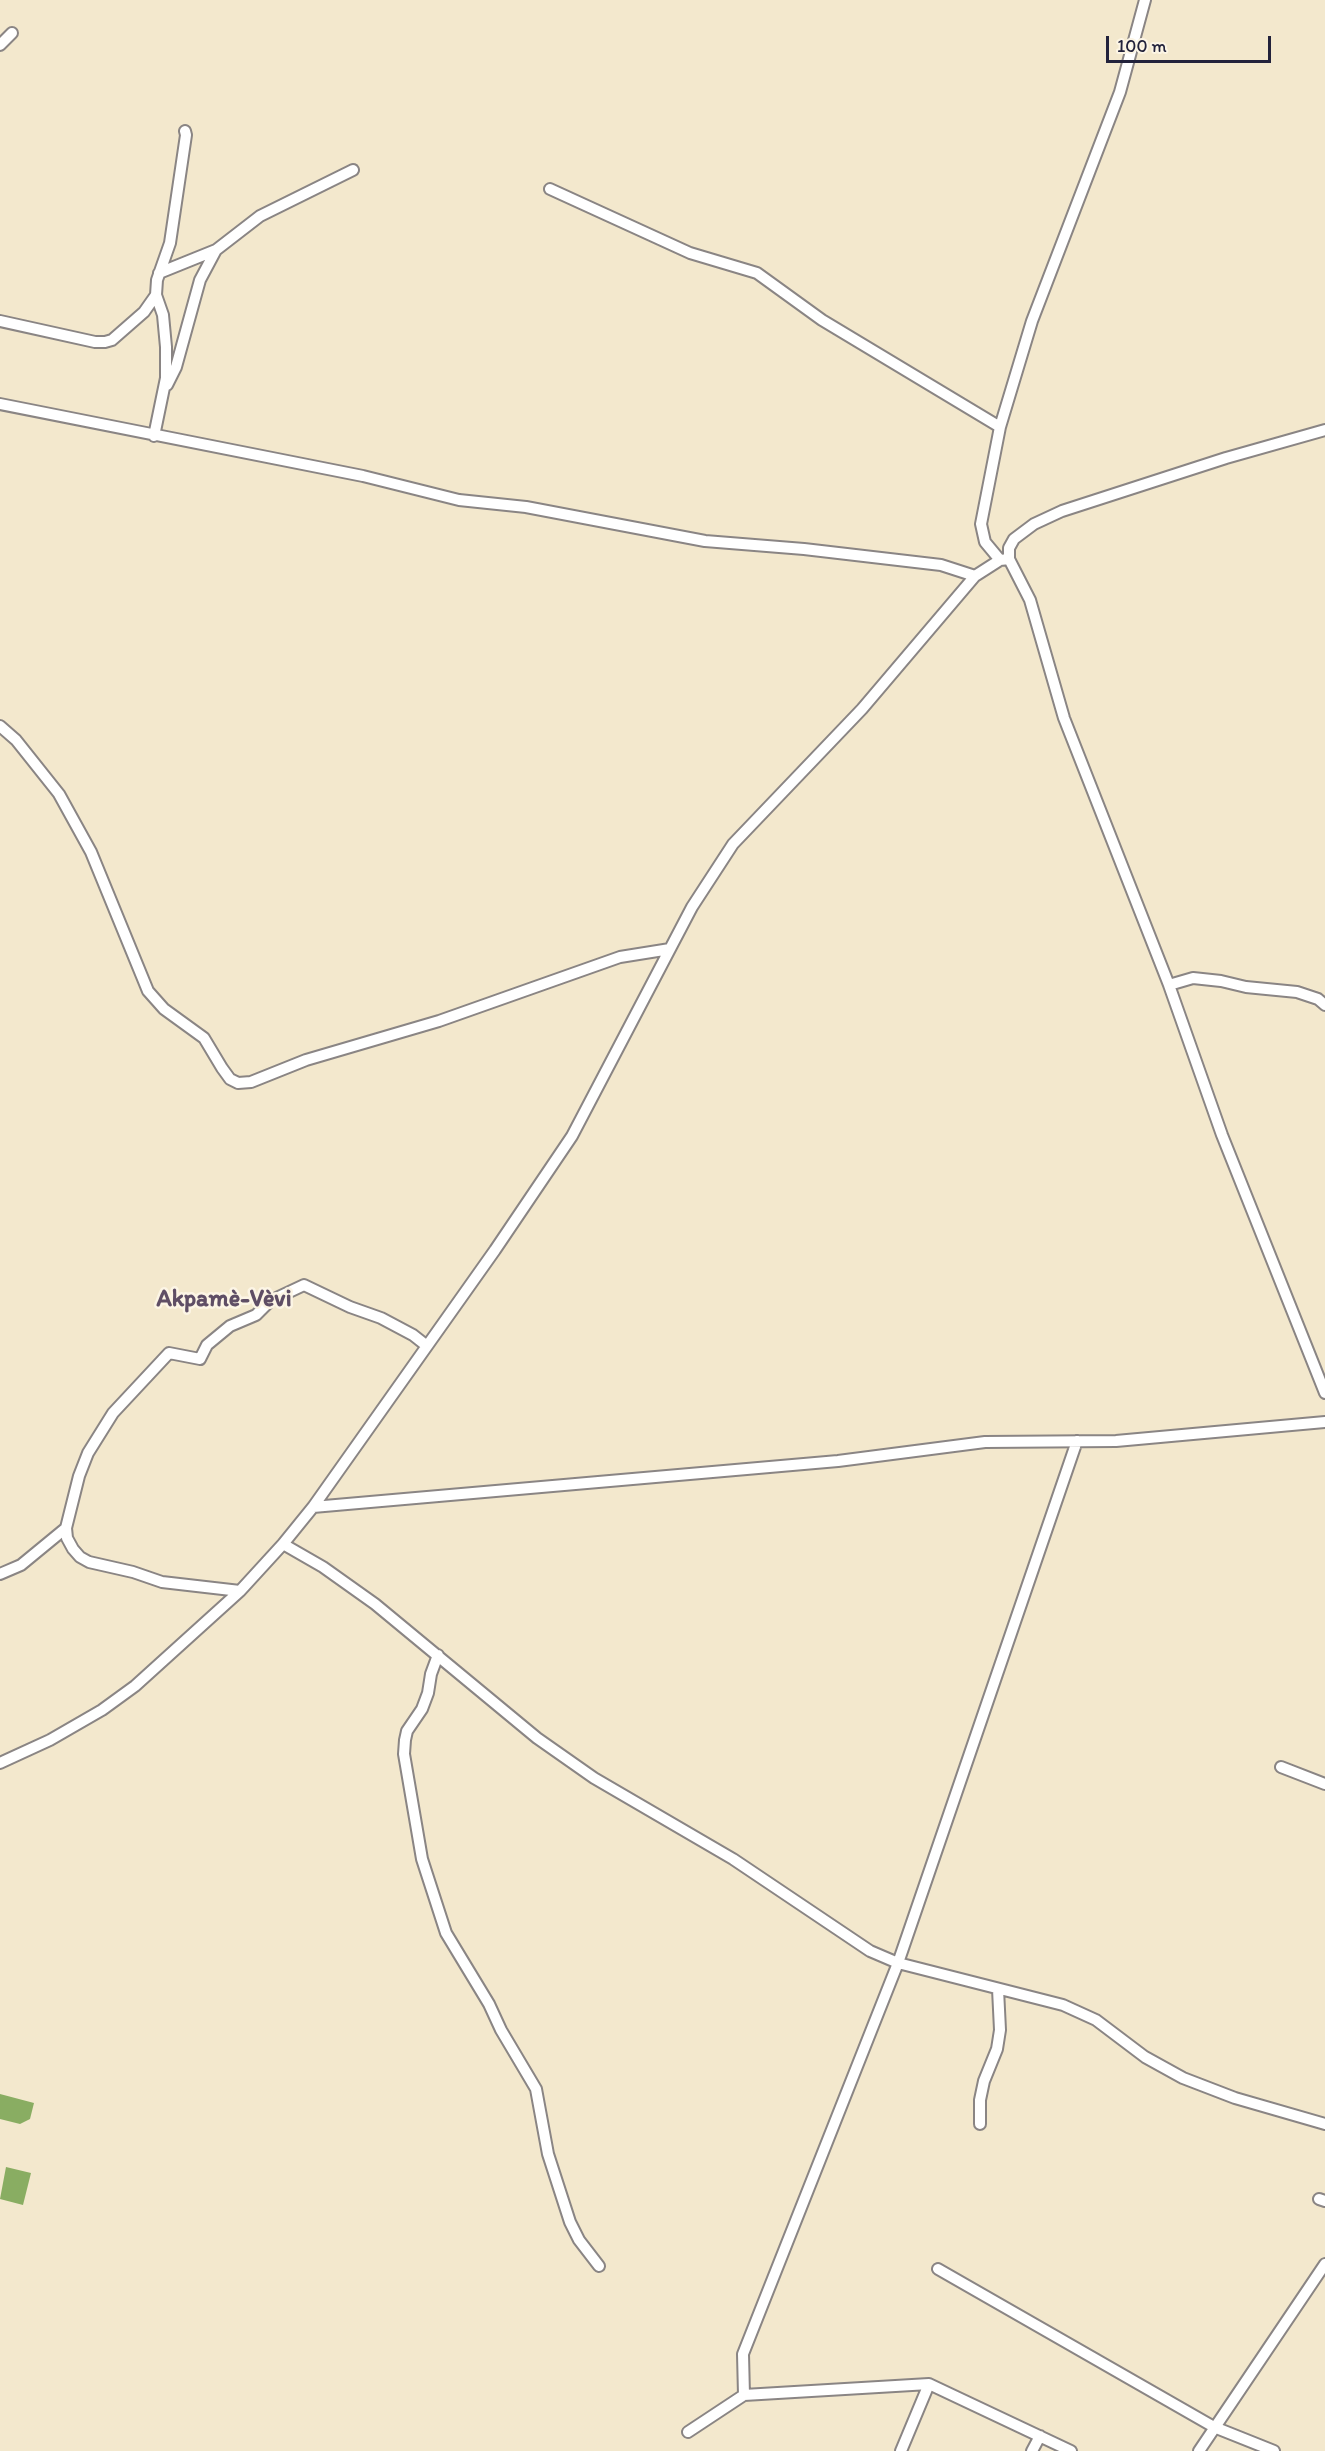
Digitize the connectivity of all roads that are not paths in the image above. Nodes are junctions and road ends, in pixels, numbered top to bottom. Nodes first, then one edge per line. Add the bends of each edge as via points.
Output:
1 (1145, 0) edge
2 (12, 33) dead end
3 (0, 45) edge
4 (185, 131) dead end
5 (353, 170) dead end
6 (550, 189) dead end
7 (216, 250) junction
8 (159, 273) junction
9 (156, 295) junction
10 (0, 321) edge
11 (164, 391) junction
12 (0, 405) edge
13 (1000, 427) junction
14 (1325, 430) edge
15 (154, 436) junction
16 (1004, 560) junction
17 (975, 576) junction
18 (0, 726) edge
19 (670, 949) junction
20 (1169, 985) junction
21 (1325, 1005) edge
22 (427, 1346) junction
23 (1325, 1394) edge
24 (1325, 1422) edge
25 (1077, 1442) junction
26 (313, 1508) junction
27 (66, 1528) junction
28 (283, 1544) junction
29 (0, 1574) edge
30 (240, 1591) junction
31 (438, 1655) junction
32 (0, 1763) edge
33 (1281, 1767) dead end
34 (1325, 1784) edge
35 (898, 1963) junction
36 (998, 1989) junction
37 (980, 2124) dead end
38 (1325, 2124) edge
39 (1325, 2264) edge
40 (599, 2266) dead end
41 (938, 2270) dead end
42 (929, 2384) junction
43 (744, 2395) junction
44 (1215, 2427) junction
45 (688, 2432) dead end
46 (1040, 2436) junction
47 (901, 2451) edge
48 (1032, 2451) edge
49 (1071, 2451) edge
50 (1198, 2451) edge
51 (1274, 2451) edge

1 - 13 street via 1120,92 1032,321
2 - 3 street
4 - 8 street via 174,222
5 - 7 street via 260,216
6 - 13 street via 690,253 757,273 822,320
7 - 8 street
7 - 11 street via 200,280 176,367
8 - 9 street
9 - 10 street via 144,312 105,342
9 - 11 street via 163,315 166,347
11 - 15 street
12 - 15 street
13 - 16 street via 981,524 985,542
14 - 16 street via 1062,511 1014,539
15 - 17 street via 363,476 459,500 526,507 705,541 940,565
16 - 17 street
16 - 20 street via 1029,600 1064,718
17 - 19 street via 862,709 733,844
18 - 19 street via 59,794 92,852 148,991 164,1009 204,1038 230,1079 238,1083 439,1022 620,957
19 - 22 street via 572,1136
20 - 21 street via 1193,978 1221,981 1297,992
20 - 23 street via 1222,1135
22 - 26 street
22 - 27 street via 381,1318 304,1285 270,1301 256,1315 230,1326 207,1345 200,1359 169,1353 113,1413 88,1453
24 - 25 street
25 - 26 street via 985,1442 838,1461
25 - 35 street
26 - 28 street
27 - 29 street via 21,1565
27 - 30 street via 74,1549 89,1562 173,1585
28 - 30 street
28 - 31 street via 375,1604
30 - 32 street via 135,1686 102,1710
31 - 35 street via 537,1738 594,1778 733,1859 870,1951
31 - 40 street via 422,1709 405,1740 422,1859 446,1933 536,2089 548,2154 570,2222
33 - 34 street
35 - 36 street
35 - 43 street via 743,2354
36 - 37 street via 1000,2030 984,2081
36 - 38 street via 1063,2006 1096,2020 1145,2057 1183,2078 1235,2098
39 - 44 street
41 - 44 street
42 - 43 street
42 - 46 street
42 - 47 street
43 - 45 street
44 - 50 street
44 - 51 street
46 - 48 street
46 - 49 street

